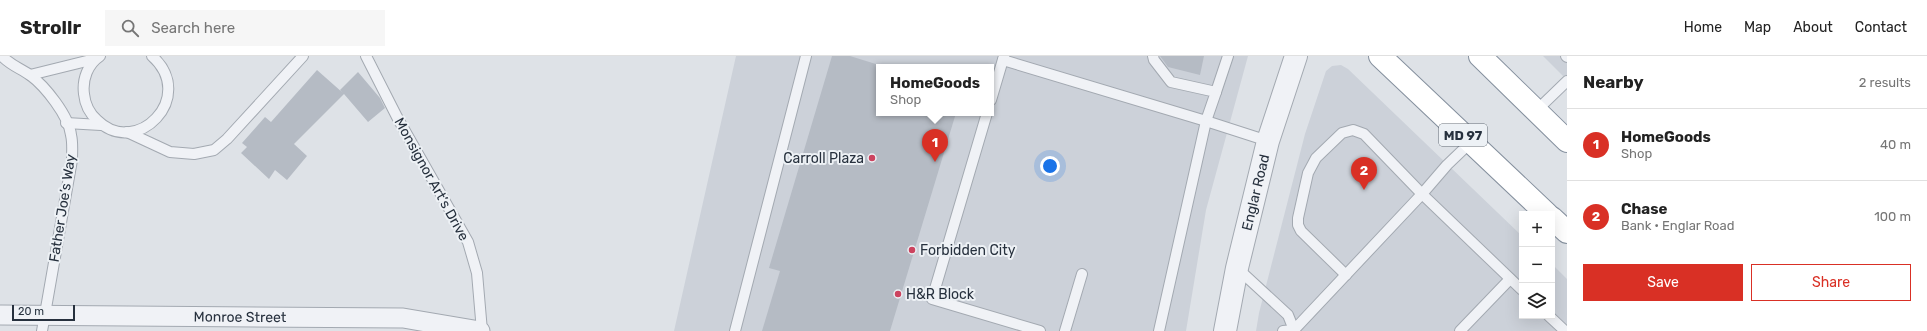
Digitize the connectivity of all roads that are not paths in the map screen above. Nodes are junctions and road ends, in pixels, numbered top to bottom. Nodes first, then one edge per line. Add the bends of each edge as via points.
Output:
1 (2, 56) edge
2 (152, 56) edge
3 (303, 56) edge
4 (366, 56) edge
5 (806, 56) edge
6 (1153, 56) edge
7 (1228, 56) edge
8 (1296, 56) edge
9 (1380, 56) edge
10 (1480, 56) edge
11 (1489, 56) edge
12 (98, 58) edge
13 (1004, 58) edge
14 (30, 75) junction
15 (1567, 82) edge
16 (994, 90) edge
17 (1514, 90) junction
18 (1216, 92) junction
19 (1536, 111) junction
20 (986, 116) edge
21 (1206, 121) junction
22 (66, 123) junction
23 (101, 125) junction
24 (127, 132) junction
25 (1268, 141) junction
26 (1567, 141) edge
27 (1471, 142) junction
28 (1422, 194) junction
29 (1544, 211) edge
30 (1555, 221) edge
31 (1567, 232) edge
32 (1237, 268) junction
33 (1082, 274) dead end
34 (1346, 275) junction
35 (1510, 279) junction
36 (1519, 287) edge
37 (0, 315) edge
38 (1553, 319) edge
39 (43, 324) edge
40 (1293, 330) edge
41 (481, 331) edge
42 (735, 331) edge
43 (1040, 331) edge
44 (1065, 331) edge
45 (1159, 331) edge
46 (1225, 331) edge
47 (1283, 331) edge
48 (1460, 331) edge
49 (1565, 331) edge

1 - 14 lane, Father Joe’s Way via 8,63
2 - 24 lane via 160,63 167,76 169,88 166,103 160,116 148,126
3 - 24 lane via 214,150 194,154 170,152
4 - 41 lane, Monsignor Art’s Drive via 397,117 468,242 477,273
5 - 42 lane
6 - 18 lane via 1171,82
7 - 18 lane
8 - 25 street, Englar Road
9 - 27 highway, MD 97
10 - 17 highway
11 - 17 highway
12 - 14 lane
12 - 23 lane via 87,72 83,86 84,101
13 - 16 lane
13 - 21 lane
14 - 22 lane, Father Joe’s Way via 48,91
15 - 19 lane
17 - 19 highway
18 - 21 lane
19 - 26 highway
20 - 43 lane via 932,299
21 - 25 lane
21 - 45 lane
22 - 23 lane
22 - 39 lane, Father Joe’s Way via 71,134 72,160
23 - 24 lane via 119,132
25 - 32 street, Englar Road
27 - 28 lane
27 - 29 highway, MD 97
28 - 34 lane
28 - 34 lane via 1364,134 1358,131 1342,133 1316,158 1308,173 1298,224 1301,231
28 - 35 lane
30 - 31 highway
32 - 40 lane via 1288,315
32 - 46 street, Englar Road
33 - 44 lane
34 - 40 lane
35 - 36 lane
35 - 48 lane
37 - 39 street, Monroe Street
38 - 49 lane
39 - 41 street, Monroe Street via 299,316 403,318
40 - 47 lane

